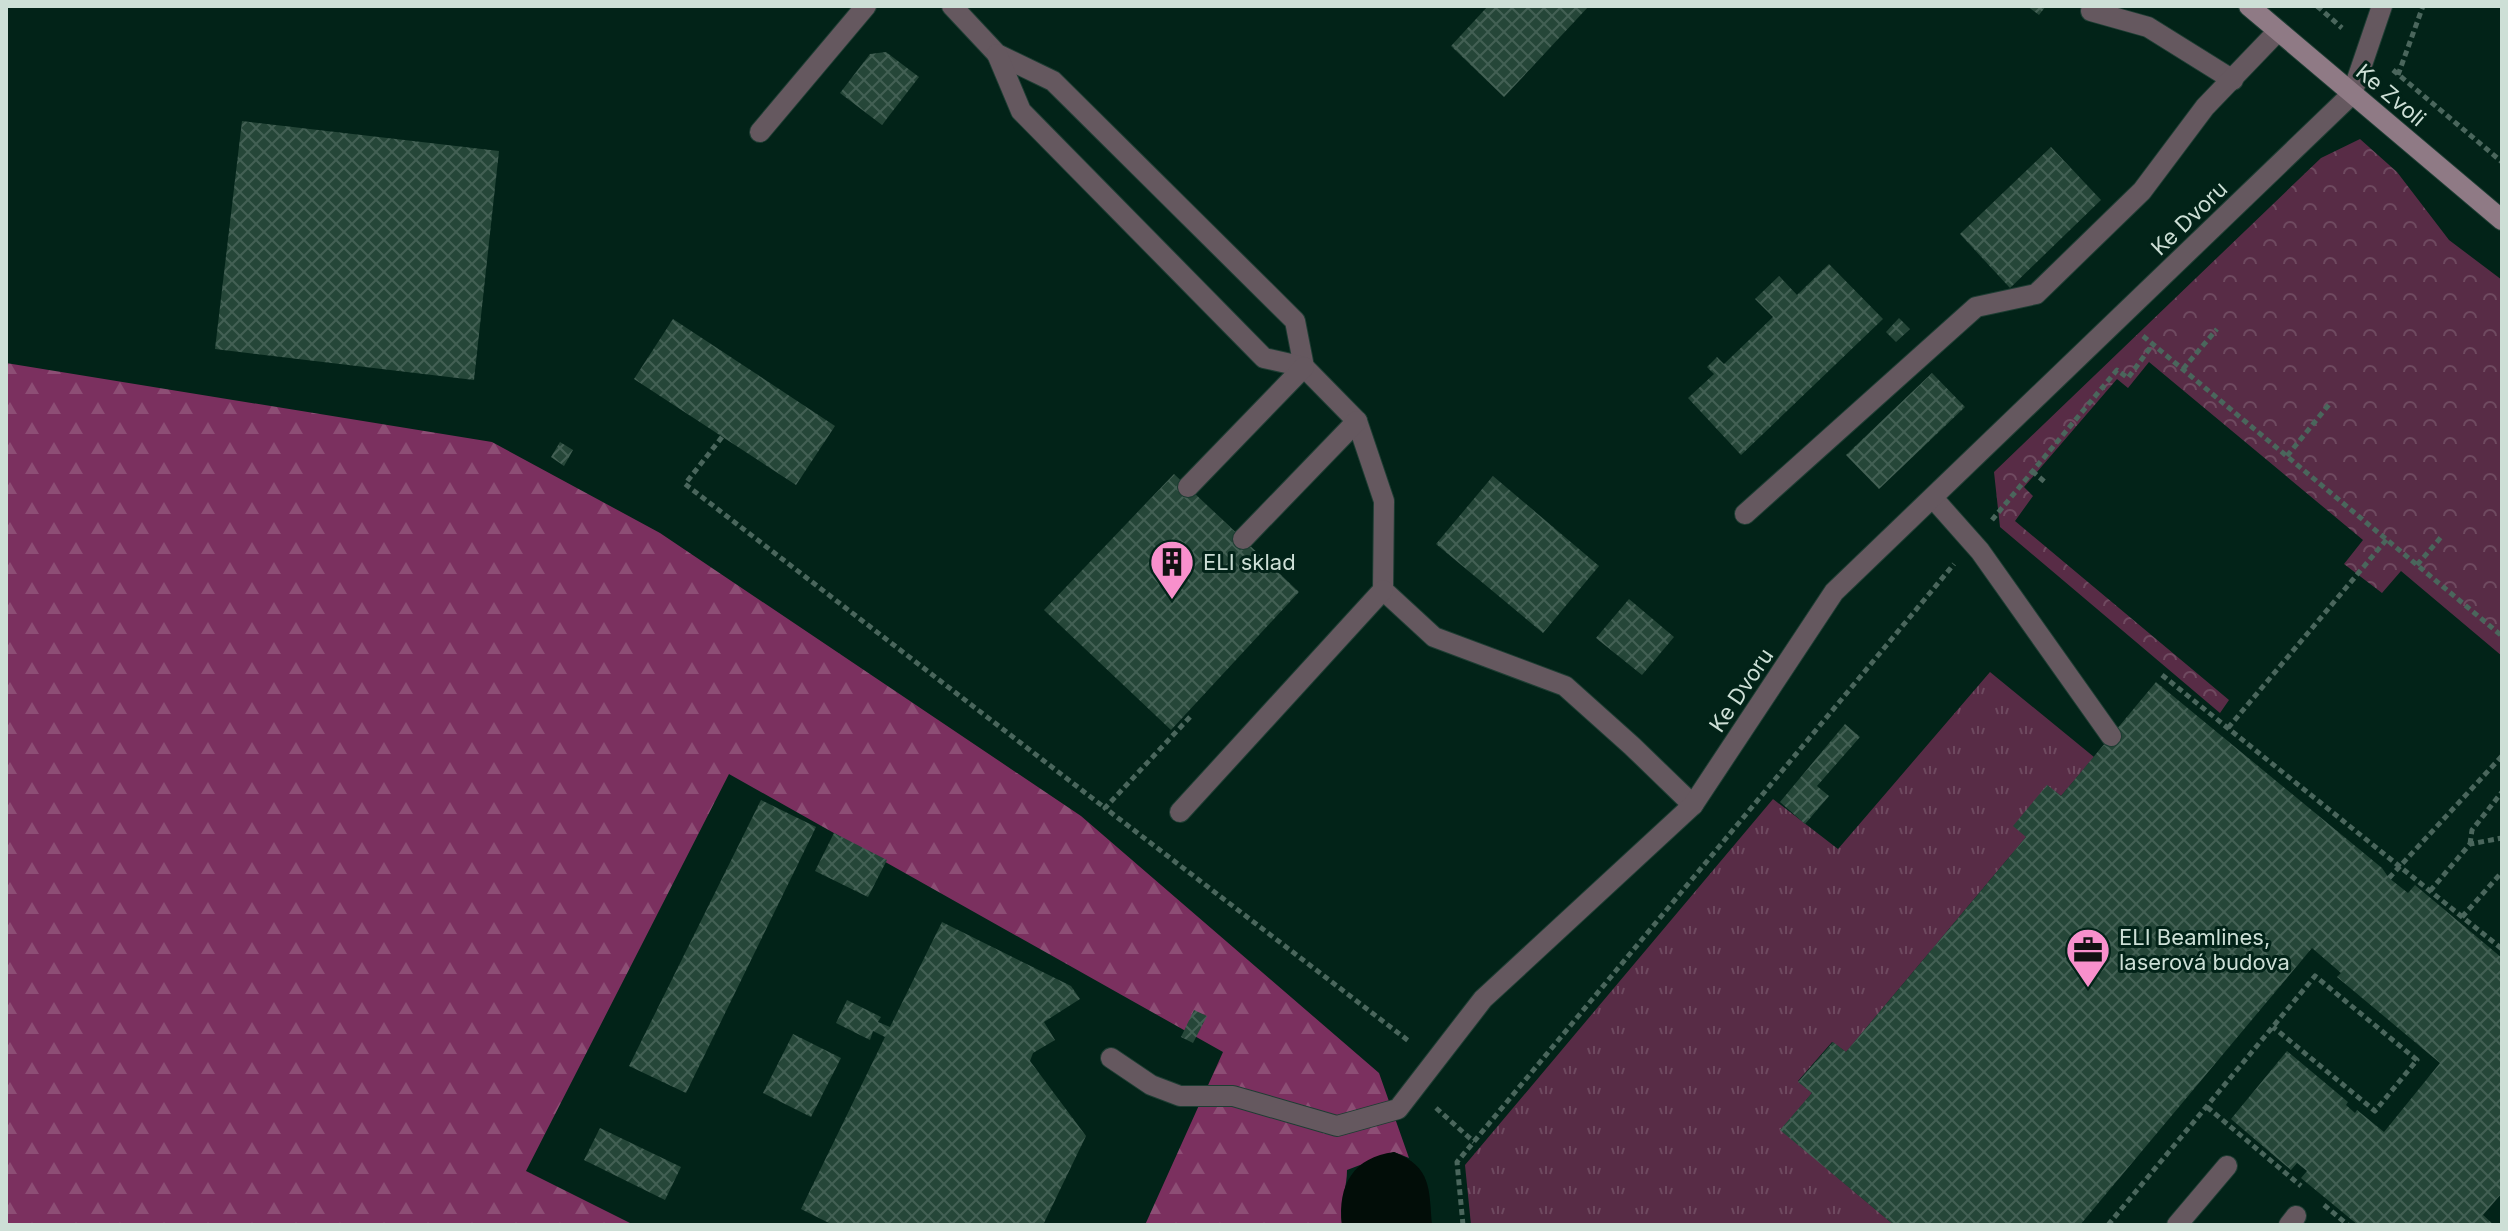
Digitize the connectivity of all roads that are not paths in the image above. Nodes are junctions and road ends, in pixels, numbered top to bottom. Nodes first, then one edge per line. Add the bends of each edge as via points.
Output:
1 (866, 6) edge
2 (952, 6) edge
3 (2249, 6) edge
4 (2382, 6) edge
5 (2091, 11) dead end
6 (2278, 31) junction
7 (997, 54) junction
8 (2233, 80) junction
9 (2352, 94) junction
10 (760, 132) dead end
11 (2502, 220) edge
12 (1304, 367) junction
13 (1357, 421) junction
14 (1188, 487) dead end
15 (1933, 498) junction
16 (1745, 514) dead end
17 (1243, 539) dead end
18 (1383, 590) junction
19 (2111, 736) dead end
20 (1693, 805) junction
21 (1180, 812) dead end
22 (1111, 1058) dead end
23 (2227, 1166) dead end
24 (2179, 1225) edge

1 - 10 street
2 - 7 street
3 - 6 street, Ke Zvoli
4 - 9 street
5 - 8 street via 2148,27
6 - 8 street
6 - 9 street, Ke Zvoli
7 - 12 street via 1021,111 1120,212 1264,358
7 - 12 street via 1053,81 1295,321
8 - 16 street via 2205,107 2142,191 2036,294 1976,307
9 - 11 street, Ke Zvoli
9 - 15 street, Ke Dvoru
12 - 13 street
12 - 14 street
13 - 17 street
13 - 18 street via 1384,501
15 - 19 street via 1972,543
15 - 20 street, Ke Dvoru via 1834,592
18 - 20 street via 1434,637 1565,686
18 - 21 street
20 - 22 street, Ke Dvoru via 1483,999 1398,1109 1337,1126 1233,1096 1180,1096 1151,1085
23 - 24 street

